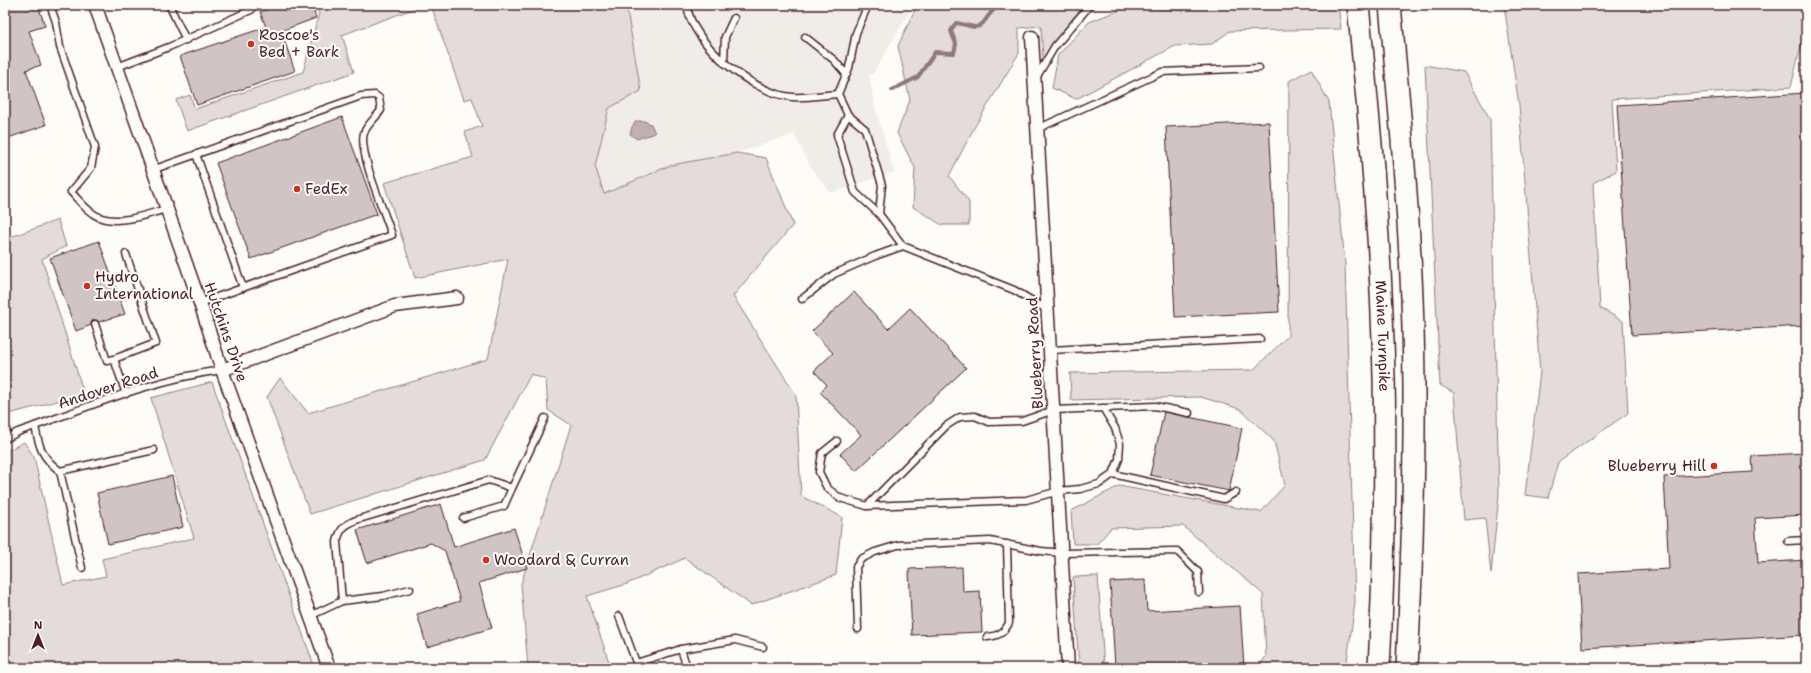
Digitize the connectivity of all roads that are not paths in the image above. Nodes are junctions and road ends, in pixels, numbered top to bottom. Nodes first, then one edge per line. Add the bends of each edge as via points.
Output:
1 (50, 5) edge
2 (95, 5) edge
3 (173, 5) edge
4 (249, 5) edge
5 (687, 5) edge
6 (868, 5) edge
7 (1090, 5) edge
8 (1358, 5) edge
9 (1391, 15) edge
10 (734, 18) dead end
11 (805, 37) dead end
12 (1032, 37) dead end
13 (186, 40) junction
14 (724, 63) junction
15 (117, 67) junction
16 (1258, 68) dead end
17 (846, 74) junction
18 (1034, 81) junction
19 (838, 94) junction
20 (848, 115) junction
21 (1037, 128) junction
22 (196, 154) junction
23 (152, 170) junction
24 (166, 209) junction
25 (879, 214) junction
26 (903, 246) junction
27 (126, 254) dead end
28 (243, 288) junction
29 (457, 298) dead end
30 (802, 299) dead end
31 (200, 303) junction
32 (1048, 310) junction
33 (95, 324) dead end
34 (1260, 339) dead end
35 (1051, 350) junction
36 (114, 358) junction
37 (222, 370) junction
38 (126, 394) junction
39 (1103, 408) junction
40 (1054, 410) junction
41 (1189, 413) dead end
42 (545, 418) dead end
43 (35, 426) junction
44 (5, 438) edge
45 (837, 440) dead end
46 (154, 450) dead end
47 (60, 471) junction
48 (1113, 474) junction
49 (512, 488) junction
50 (1059, 491) junction
51 (1236, 492) dead end
52 (867, 506) junction
53 (463, 518) dead end
54 (1806, 540) edge
55 (1788, 541) dead end
56 (1007, 544) junction
57 (1063, 553) junction
58 (82, 568) dead end
59 (410, 590) dead end
60 (1199, 592) dead end
61 (342, 601) junction
62 (310, 616) junction
63 (619, 616) dead end
64 (858, 629) dead end
65 (987, 637) dead end
66 (763, 647) dead end
67 (681, 649) junction
68 (637, 666) edge
69 (329, 668) edge
70 (687, 668) edge
71 (1068, 668) edge
72 (1379, 668) edge
73 (1407, 668) edge

1 - 24 lane via 60,47 95,147 91,168 71,192 87,209 100,217 120,219
2 - 15 street, Hutchins Drive
3 - 13 lane via 170,7
4 - 13 lane via 251,10
5 - 14 lane via 688,15 703,40
6 - 17 lane via 856,33
7 - 18 lane via 1055,46
8 - 72 highway, Maine Turnpike via 1378,233 1382,316 1384,486
9 - 73 highway, Maine Turnpike via 1408,216 1412,299 1415,465
10 - 14 lane via 724,37
11 - 17 lane via 834,60
12 - 18 street, Blueberry Road
13 - 15 lane
14 - 19 lane via 760,88 792,97
15 - 23 street, Hutchins Drive
16 - 21 lane via 1162,72
17 - 19 lane
18 - 21 street, Blueberry Road
19 - 20 lane
20 - 25 lane via 865,129 882,185
20 - 25 lane via 837,135 852,186 854,192
21 - 32 street, Blueberry Road
22 - 23 lane
22 - 28 lane
22 - 28 lane via 361,96 375,95 379,98 381,110 364,133 364,154 392,235
23 - 24 street, Hutchins Drive
24 - 31 street, Hutchins Drive
25 - 26 lane
26 - 30 lane via 834,274
26 - 32 lane via 1014,290
27 - 36 lane via 156,344
28 - 31 lane
29 - 37 street via 395,306
31 - 37 street, Hutchins Drive
32 - 35 street, Blueberry Road
33 - 36 lane via 107,361
34 - 35 lane
35 - 40 street, Blueberry Road
36 - 38 lane
37 - 38 lane, Andover Road via 197,373
37 - 62 street, Hutchins Drive
38 - 43 lane, Andover Road
39 - 40 lane
39 - 41 lane via 1155,406
39 - 48 lane via 1115,428 1120,444 1119,459
40 - 50 street, Blueberry Road
40 - 52 lane via 1022,421 989,422 975,416 960,417 946,426
42 - 49 lane
43 - 44 lane, Andover Road
43 - 47 lane via 45,458
45 - 52 lane via 822,453 819,472 827,488 840,498
46 - 47 lane
47 - 58 lane
48 - 50 lane via 1099,484
48 - 51 lane via 1224,499
49 - 53 lane via 504,506
49 - 61 lane via 489,480 345,525 336,542
50 - 52 lane via 1026,500
50 - 57 street, Blueberry Road
54 - 55 lane
56 - 57 lane
56 - 64 lane via 990,541 898,544 861,559 856,567
56 - 65 lane via 1009,623 1005,631
57 - 60 lane via 1177,551 1198,572
57 - 71 street, Blueberry Road
59 - 61 lane
61 - 62 lane
62 - 69 street, Hutchins Drive
63 - 68 lane
66 - 67 lane via 735,640
67 - 68 lane
67 - 70 lane

